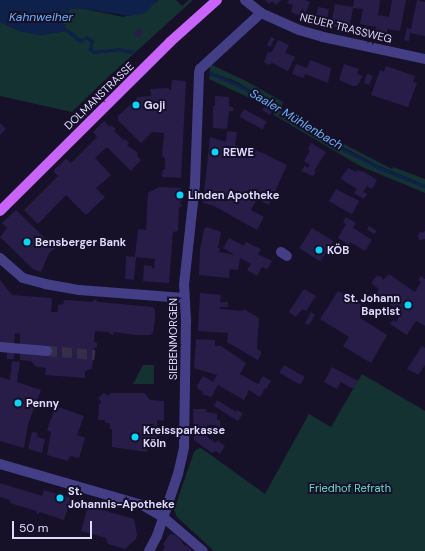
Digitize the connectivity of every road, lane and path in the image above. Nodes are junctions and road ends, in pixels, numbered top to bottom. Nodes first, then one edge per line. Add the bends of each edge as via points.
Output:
1 (217, 0) edge
2 (245, 0) edge
3 (261, 13) junction
4 (425, 59) edge
5 (0, 211) edge
6 (0, 258) edge
7 (184, 298) junction
8 (0, 347) edge
9 (47, 351) tunnel mouth
10 (0, 464) edge
11 (163, 517) junction
12 (149, 551) edge
13 (203, 551) edge

1 - 5 main road, DOLMANSTRASSE via 170,42
2 - 3 street, NEUER TRASSWEG
3 - 4 street, NEUER TRASSWEG via 299,30 323,37
3 - 7 street, SIEBENMORGEN via 200,69
6 - 7 street via 23,278 45,284 79,290
7 - 11 street, SIEBENMORGEN via 184,447 178,474
8 - 9 street
10 - 11 street via 142,505
11 - 12 street, SIEBENMORGEN
11 - 13 street

